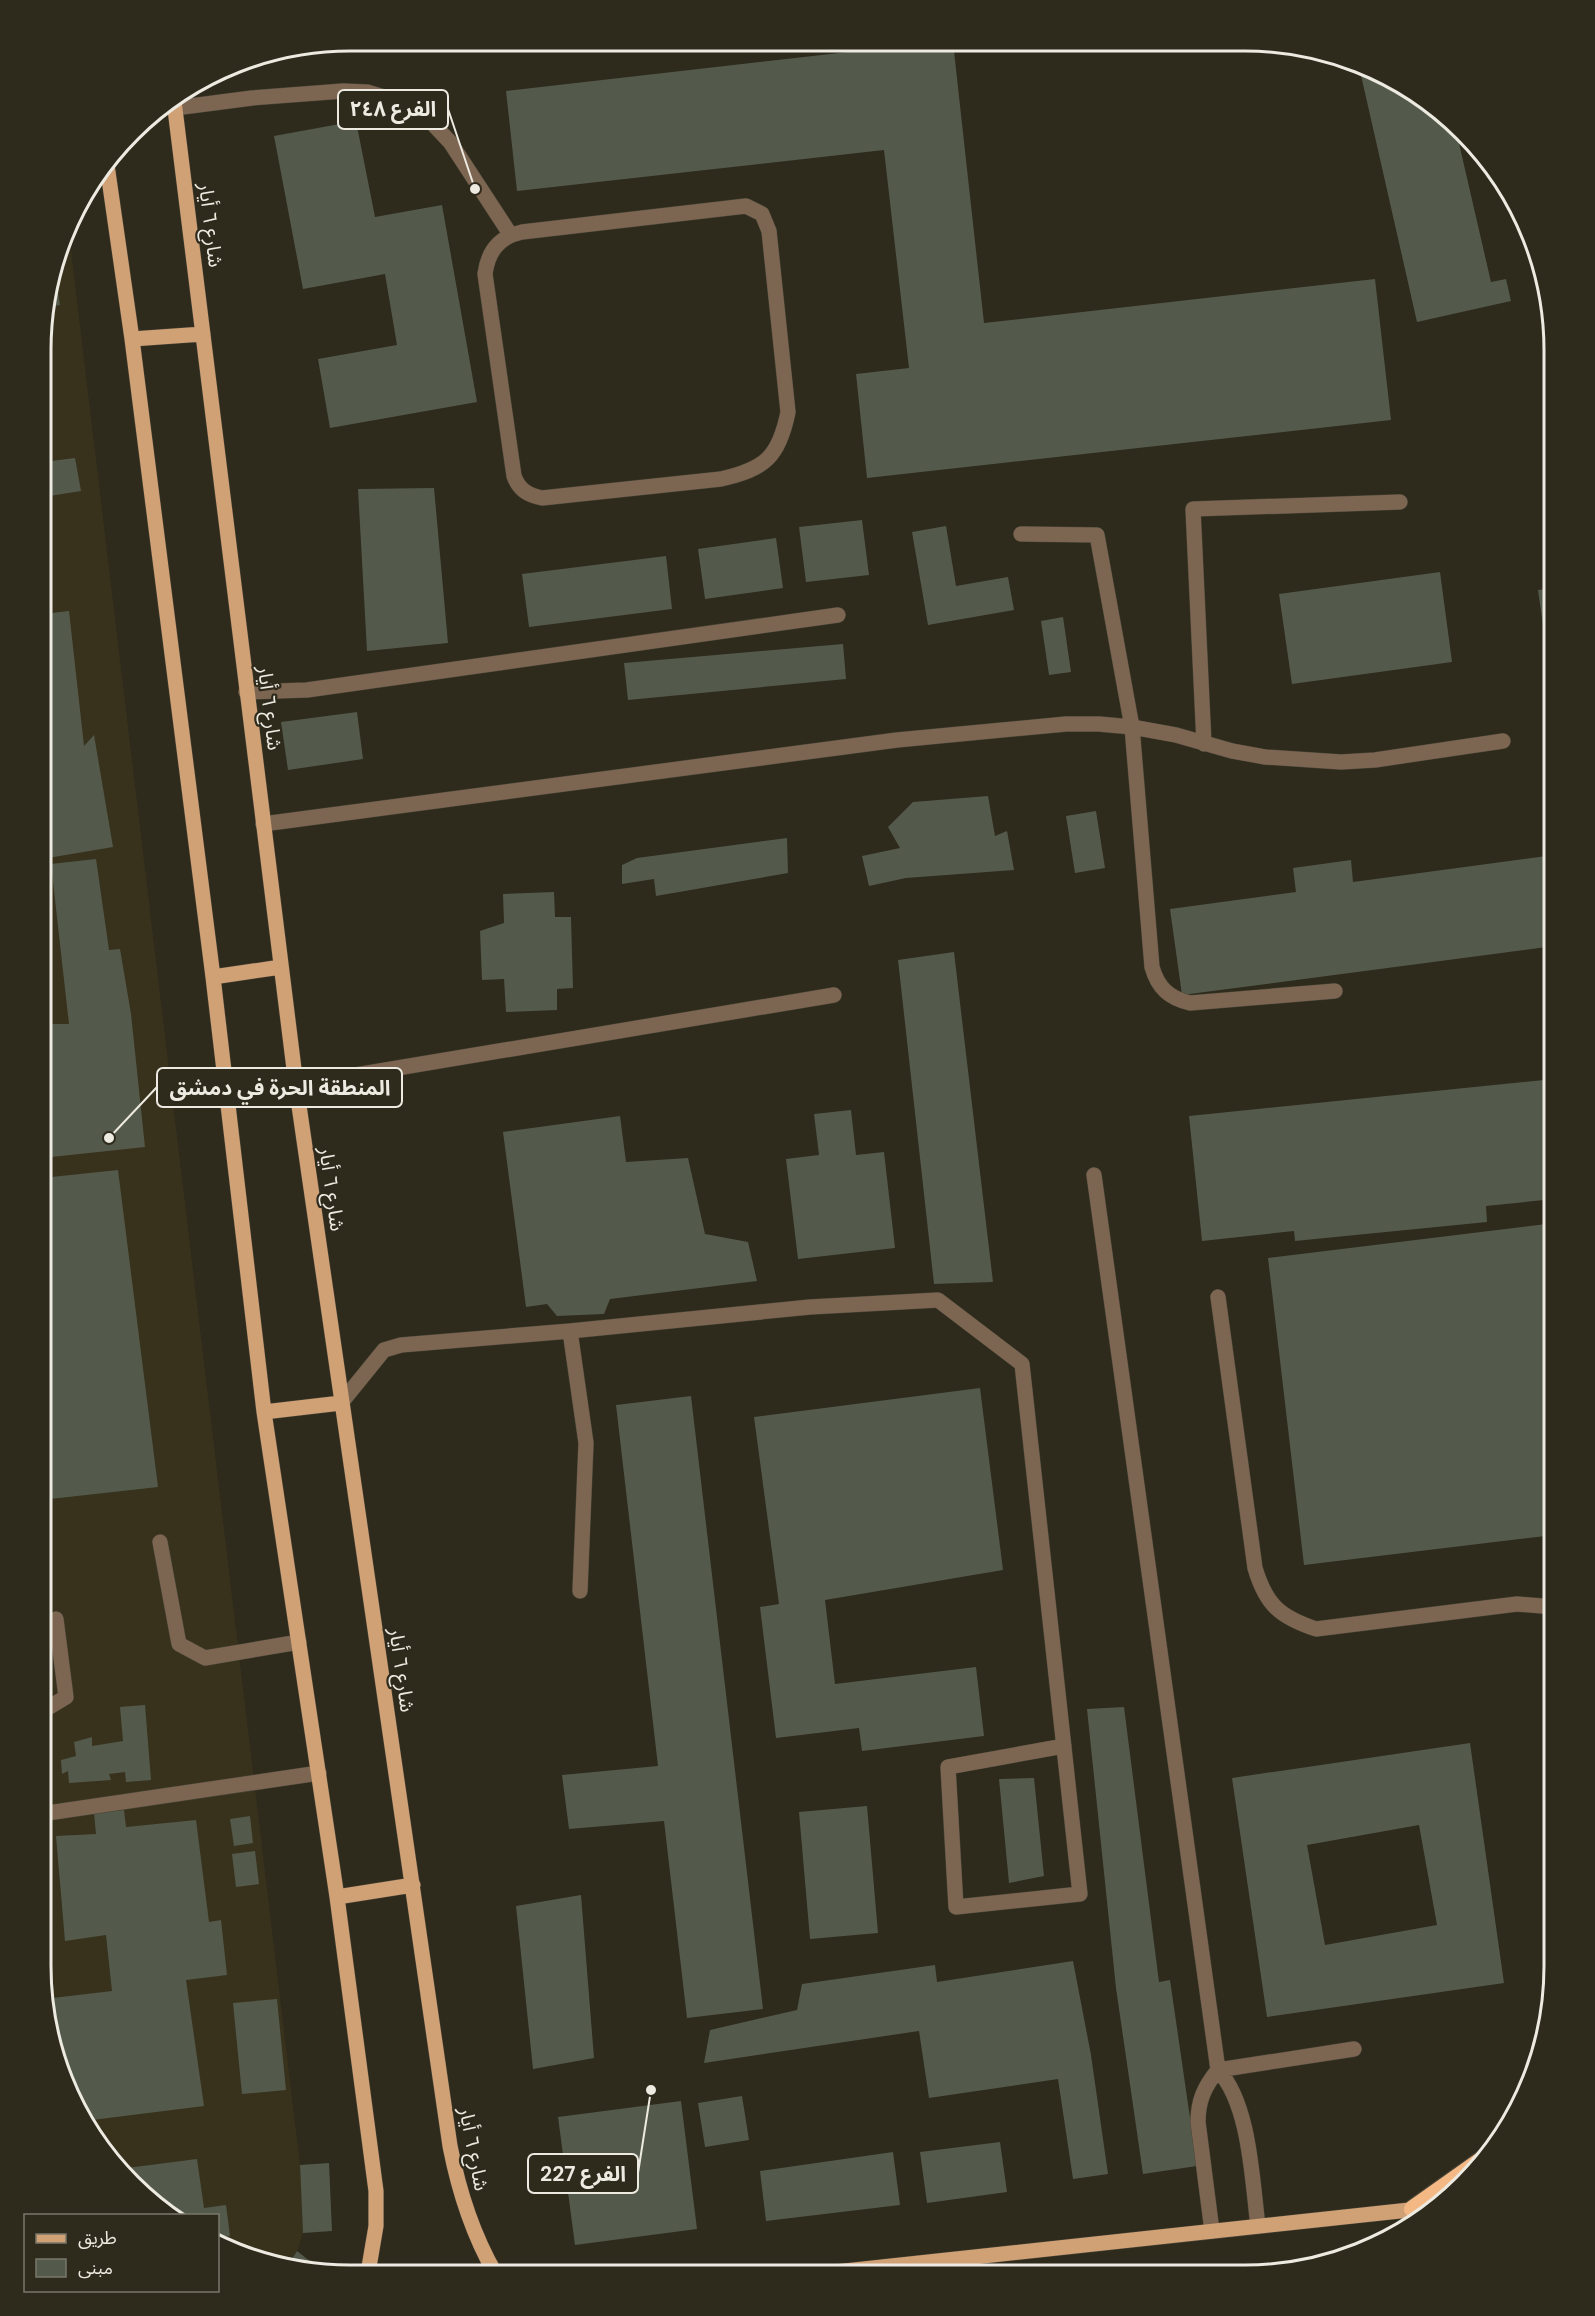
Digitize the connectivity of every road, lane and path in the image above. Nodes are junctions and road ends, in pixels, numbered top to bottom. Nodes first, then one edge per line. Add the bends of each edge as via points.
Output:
1 (181, 104) edge
2 (175, 107) edge
3 (108, 174) edge
4 (510, 234) junction
5 (203, 334) junction
6 (132, 339) junction
7 (1400, 501) dead end
8 (1021, 534) dead end
9 (838, 615) dead end
10 (246, 692) junction
11 (1132, 728) junction
12 (1503, 741) dead end
13 (1204, 744) junction
14 (263, 824) junction
15 (281, 967) junction
16 (213, 977) junction
17 (1335, 991) dead end
18 (834, 995) dead end
19 (296, 1085) junction
20 (1094, 1175) dead end
21 (1218, 1297) dead end
22 (570, 1331) junction
23 (341, 1402) junction
24 (264, 1412) junction
25 (160, 1542) dead end
26 (580, 1591) dead end
27 (1544, 1606) edge
28 (56, 1619) dead end
29 (299, 1642) junction
30 (51, 1707) edge
31 (1064, 1746) junction
32 (319, 1773) junction
33 (51, 1813) edge
34 (413, 1885) junction
35 (337, 1897) junction
36 (1354, 2049) dead end
37 (1218, 2070) junction
38 (1457, 2178) edge
39 (1420, 2208) edge
40 (1413, 2209) junction
41 (1258, 2226) junction
42 (1212, 2231) junction
43 (369, 2265) edge
44 (490, 2265) edge
45 (900, 2265) edge

1 - 4 lane via 344,91 390,99 433,123 450,142
2 - 5 main road, شارع ٦ أيار
3 - 6 main road
4 - 4 lane via 492,250 485,274 513,476 520,488 542,498 721,479 747,473 769,459 783,438 788,412 769,231 762,214 746,206
5 - 6 main road
5 - 10 main road, شارع ٦ أيار
6 - 16 main road
7 - 13 lane via 1193,509
8 - 11 lane via 1097,535
9 - 10 lane via 307,690
10 - 14 main road, شارع ٦ أيار
11 - 13 lane
11 - 14 lane via 1066,724 897,740
11 - 17 lane via 1152,967 1163,991 1190,1003
12 - 13 lane via 1341,762 1265,757
14 - 15 main road, شارع ٦ أيار
15 - 16 main road
15 - 19 main road, شارع ٦ أيار
16 - 24 main road
18 - 19 lane
19 - 23 main road, شارع ٦ أيار
20 - 37 lane
21 - 27 lane via 1255,1569 1262,1590 1275,1609 1294,1622 1316,1629 1517,1604
22 - 23 lane via 401,1345 384,1350
22 - 26 lane via 586,1443
22 - 31 lane via 810,1307 938,1300 1022,1364
23 - 24 main road
23 - 34 main road, شارع ٦ أيار
24 - 29 main road
25 - 29 lane via 179,1644 205,1658
28 - 30 lane via 66,1698
29 - 32 main road
31 - 31 lane via 1080,1894 956,1907 948,1767
32 - 33 lane
32 - 35 main road
34 - 35 main road
34 - 44 main road, شارع ٦ أيار via 457,2181 467,2215
35 - 43 main road via 376,2191 376,2226
36 - 37 lane
37 - 41 lane via 1233,2090 1240,2109
37 - 42 lane via 1208,2081 1198,2108
38 - 40 highway
39 - 40 main road
40 - 41 main road
41 - 42 main road
42 - 45 main road

